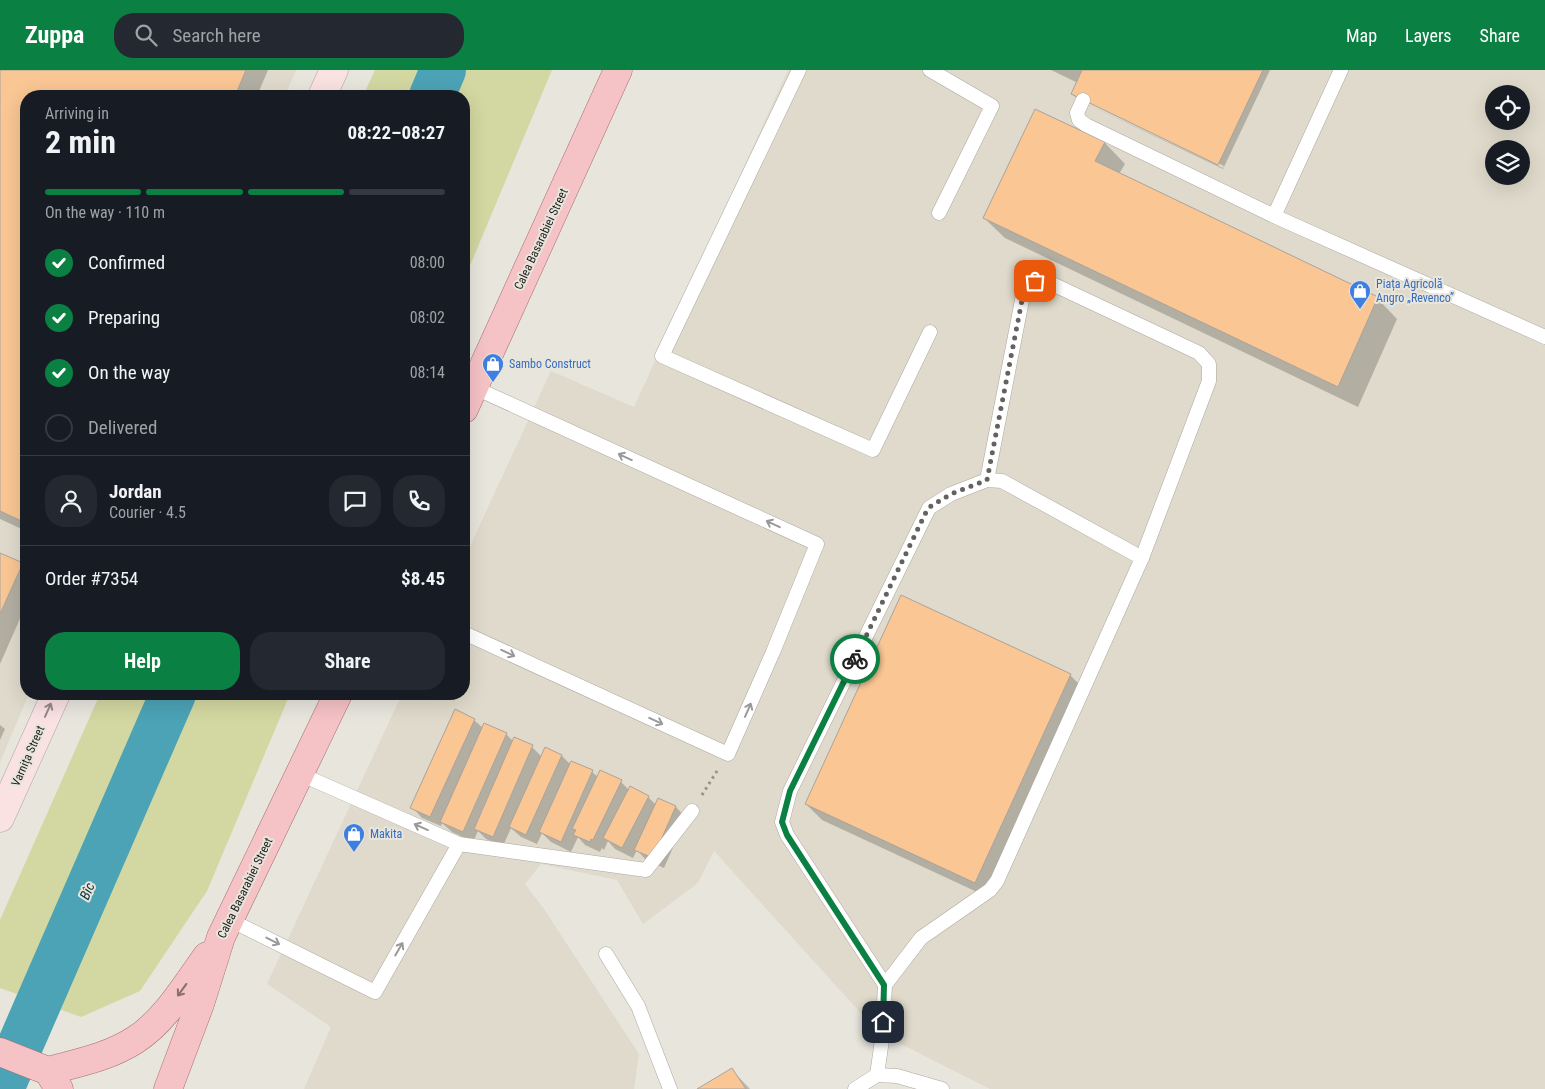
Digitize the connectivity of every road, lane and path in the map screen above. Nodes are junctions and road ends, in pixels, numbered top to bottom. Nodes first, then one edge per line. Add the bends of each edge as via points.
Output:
1 (334, 70) edge
2 (618, 70) edge
3 (799, 70) edge
4 (930, 70) edge
5 (1341, 70) edge
6 (325, 90) edge
7 (1083, 100) dead end
8 (939, 213) dead end
9 (1274, 216) junction
10 (930, 332) dead end
11 (1545, 337) edge
12 (470, 394) edge
13 (470, 399) edge
14 (987, 480) junction
15 (1142, 558) junction
16 (470, 636) edge
17 (53, 700) edge
18 (335, 700) edge
19 (728, 754) junction
20 (300, 774) junction
21 (692, 811) joint
22 (0, 818) edge
23 (459, 844) junction
24 (225, 928) junction
25 (606, 954) dead end
26 (884, 985) junction
27 (0, 1052) edge
28 (877, 1075) junction
29 (49, 1076) edge
30 (168, 1089) edge
31 (670, 1089) edge
32 (855, 1089) edge
33 (942, 1089) edge

1 - 6 street
2 - 12 main road, Calea Basarabiei Street
3 - 10 lane via 662,356 873,450
4 - 8 lane via 992,106
5 - 9 lane
7 - 9 lane via 1077,113 1079,120
9 - 11 lane
19 -> 13 lane via 817,544
14 - 15 lane via 1002,482
14 - 15 lane via 1024,290 1035,281 1046,281 1199,352 1209,364 1209,381
14 - 26 lane via 951,494 928,508 790,791 784,811 782,822 787,835
15 - 26 lane via 997,881 990,890 921,938
16 -> 19 lane
22 -> 17 street, Varnița Street
18 - 20 main road, Calea Basarabiei Street
19 - 21 path
23 -> 20 lane
20 - 24 main road, Calea Basarabiei Street
21 - 23 lane via 646,870
24 -> 23 lane via 375,992
24 -> 29 main road via 179,996 136,1040
24 - 30 main road, Calea Basarabiei Street
25 - 31 lane via 638,1006
26 - 28 lane
27 - 29 main road
28 - 32 lane
28 - 33 lane via 898,1076

